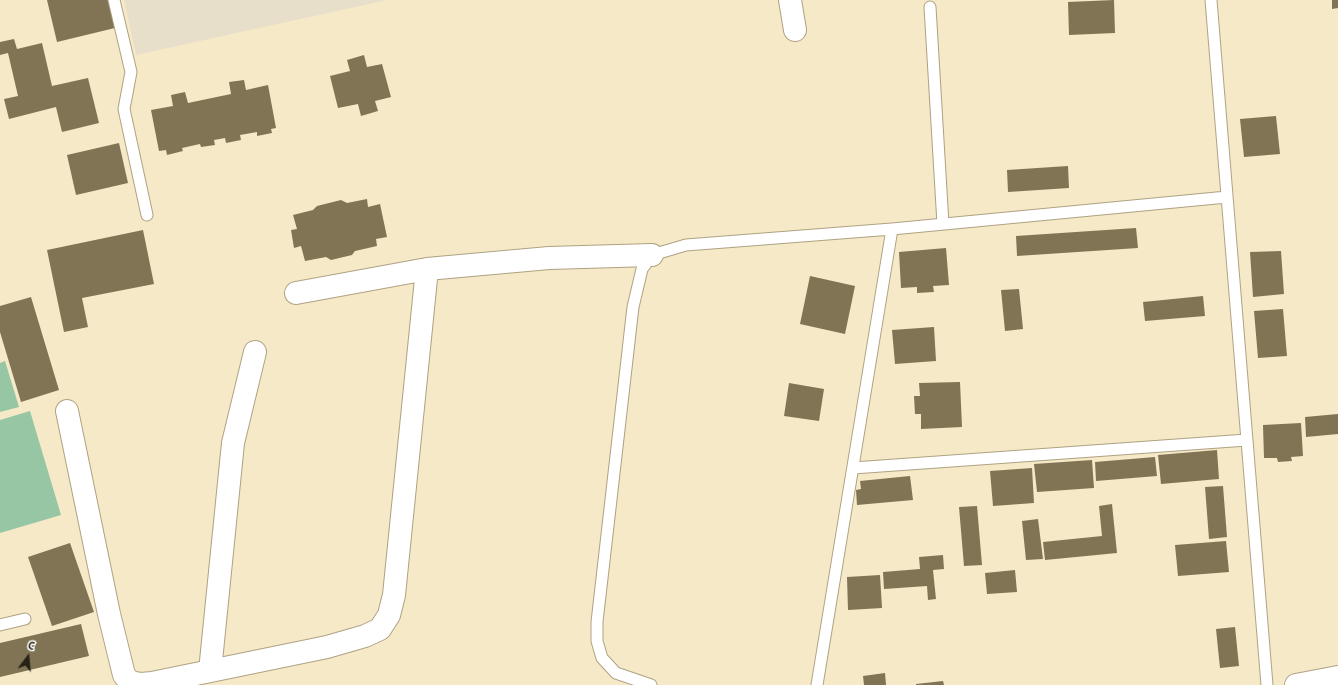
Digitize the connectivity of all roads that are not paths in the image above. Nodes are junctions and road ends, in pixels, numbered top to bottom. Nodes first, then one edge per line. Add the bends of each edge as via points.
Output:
1 (114, 0) edge
2 (790, 0) edge
3 (1211, 0) edge
4 (930, 7) dead end
5 (795, 30) dead end
6 (1227, 197) junction
7 (147, 214) dead end
8 (943, 224) junction
9 (892, 229) junction
10 (652, 255) junction
11 (427, 269) junction
12 (296, 293) dead end
13 (255, 352) dead end
14 (67, 411) dead end
15 (1247, 440) junction
16 (853, 468) junction
17 (25, 619) dead end
18 (0, 625) edge
19 (210, 671) junction
20 (1338, 677) edge
21 (651, 685) edge
22 (818, 685) edge
23 (1267, 685) edge
24 (1296, 685) edge

1 - 7 lane via 131,72 124,109
2 - 5 street
3 - 6 lane
4 - 8 lane
6 - 8 lane
6 - 15 lane
8 - 9 lane
9 - 10 lane via 686,245
9 - 16 lane
10 - 11 street via 549,258
10 - 21 lane via 642,270 633,307 597,622 597,641 602,658 616,673
11 - 12 street
11 - 19 street via 397,568 389,615 380,629 365,636 327,647
13 - 19 street via 233,443
14 - 19 street via 124,675 130,682 141,684
15 - 16 lane
15 - 23 lane
16 - 22 lane
17 - 18 lane
20 - 24 street

